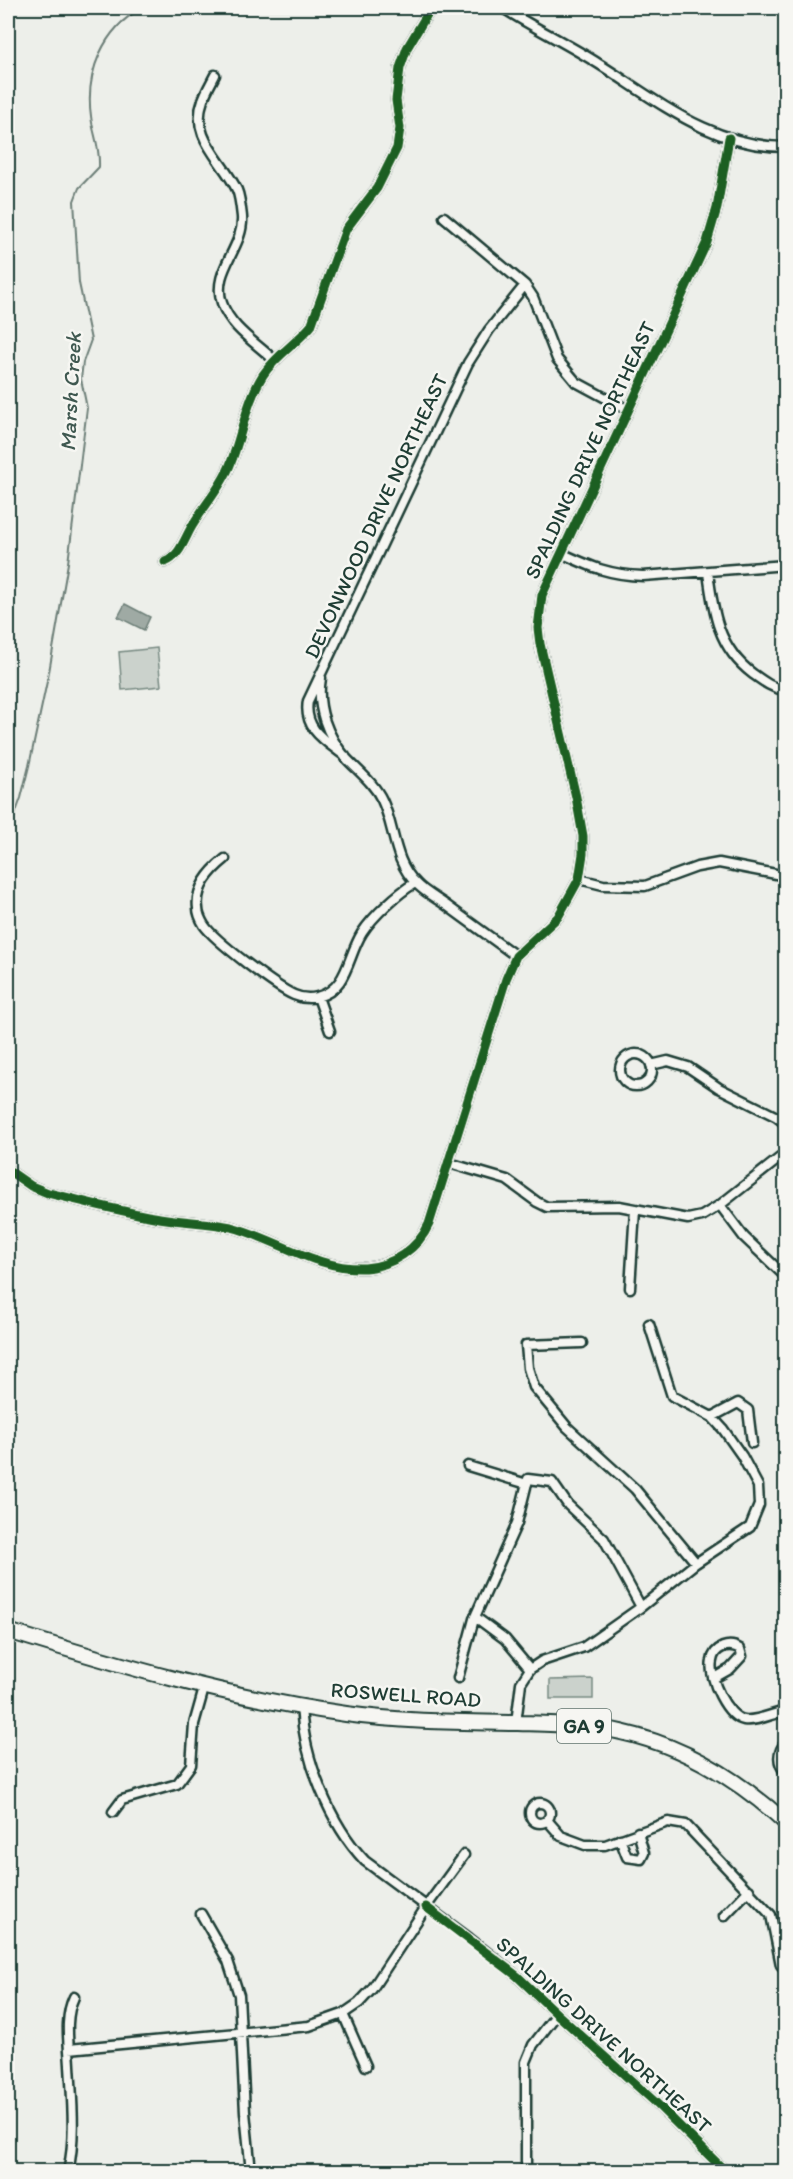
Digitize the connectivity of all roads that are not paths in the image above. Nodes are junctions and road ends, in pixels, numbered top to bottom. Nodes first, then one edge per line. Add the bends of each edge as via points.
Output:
1 (431, 8) edge
2 (503, 8) edge
3 (215, 75) dead end
4 (729, 138) junction
5 (786, 147) edge
6 (444, 217) dead end
7 (525, 285) junction
8 (273, 360) junction
9 (628, 410) junction
10 (561, 553) junction
11 (165, 562) dead end
12 (786, 565) edge
13 (708, 572) junction
14 (321, 671) junction
15 (786, 691) edge
16 (345, 756) junction
17 (225, 859) dead end
18 (786, 876) edge
19 (579, 879) junction
20 (415, 883) junction
21 (516, 956) junction
22 (318, 997) junction
23 (330, 1031) dead end
24 (651, 1065) dead end
25 (786, 1124) edge
26 (786, 1153) edge
27 (449, 1163) junction
28 (8, 1170) edge
29 (720, 1205) junction
30 (635, 1210) junction
31 (786, 1278) edge
32 (630, 1288) dead end
33 (649, 1324) dead end
34 (582, 1343) dead end
35 (712, 1417) junction
36 (752, 1443) dead end
37 (468, 1466) dead end
38 (527, 1484) junction
39 (696, 1563) junction
40 (640, 1607) junction
41 (474, 1619) junction
42 (8, 1631) edge
43 (530, 1669) junction
44 (458, 1678) dead end
45 (714, 1678) dead end
46 (205, 1686) junction
47 (301, 1707) junction
48 (786, 1711) edge
49 (516, 1723) junction
50 (786, 1742) edge
51 (786, 1773) edge
52 (113, 1812) dead end
53 (547, 1820) dead end
54 (785, 1822) edge
55 (638, 1832) junction
56 (620, 1839) junction
57 (464, 1855) dead end
58 (749, 1890) junction
59 (426, 1907) junction
60 (201, 1914) dead end
61 (724, 1916) dead end
62 (786, 1970) edge
63 (74, 1997) dead end
64 (343, 2014) junction
65 (557, 2014) junction
66 (241, 2033) junction
67 (69, 2049) junction
68 (366, 2066) dead end
69 (68, 2172) edge
70 (251, 2172) edge
71 (526, 2172) edge
72 (726, 2172) edge

1 - 8 street via 402,58 396,100 397,148 377,188 346,229 311,326
2 - 4 street via 598,63 686,121
3 - 8 street via 202,101 202,132 236,188 242,218 221,277 221,300 232,322
4 - 5 street
4 - 9 street, SPALDING DRIVE NORTHEAST via 707,242
6 - 7 street
7 - 9 street via 557,359 576,382
7 - 14 street, DEVONWOOD DRIVE NORTHEAST via 468,363
8 - 11 street via 253,394 223,481 176,555
9 - 10 street, SPALDING DRIVE NORTHEAST
10 - 13 street via 622,576
10 - 19 street, SPALDING DRIVE NORTHEAST via 542,596 538,628 583,836
12 - 13 street
13 - 15 street via 715,620 729,651 745,668
14 - 16 street, DEVONWOOD DRIVE NORTHEAST via 319,695 323,716 330,735
14 - 16 street via 308,701 307,719 315,731
16 - 20 street, DEVONWOOD DRIVE NORTHEAST via 381,798 398,854
17 - 22 street via 206,877 199,891 198,909 204,925 290,993 303,998
18 - 19 street via 719,863 645,886 603,885
19 - 21 street, SPALDING DRIVE NORTHEAST via 558,917
20 - 21 street, DEVONWOOD DRIVE NORTHEAST
20 - 22 street via 370,922 356,943 340,983
21 - 27 street, SPALDING DRIVE NORTHEAST via 497,1004
22 - 23 street
24 - 25 street via 668,1061 688,1067
26 - 29 street
27 - 28 street, SPALDING DRIVE NORTHEAST via 420,1240 395,1260 366,1268 326,1263 232,1228 155,1218 48,1193
27 - 30 street via 507,1180 548,1207 619,1206
29 - 30 street via 688,1219
29 - 31 street via 744,1237
30 - 32 street
33 - 35 street via 672,1396
34 - 39 street via 526,1345 534,1387 567,1426 635,1488
35 - 36 street via 738,1403 748,1410
35 - 39 street via 758,1485 759,1505 750,1527
37 - 38 street
38 - 40 street via 528,1479 552,1482 568,1505 604,1539
38 - 41 street via 517,1523
39 - 40 street
40 - 43 street via 584,1647
41 - 43 street via 505,1639
41 - 44 street
42 - 46 main road, ROSWELL ROAD / GA 9
43 - 49 street via 521,1683
45 - 48 street via 736,1718 747,1720
46 - 47 main road, ROSWELL ROAD / GA 9
46 - 52 street via 194,1724 191,1765 177,1784 122,1800
47 - 49 main road, ROSWELL ROAD / GA 9 via 402,1719
47 - 59 street, SPALDING DRIVE NORTHEAST via 305,1737 333,1817 365,1861
49 - 54 main road, ROSWELL ROAD / GA 9 via 602,1728 672,1747 721,1772
50 - 51 street via 779,1751 779,1761
53 - 56 street via 561,1836 585,1845 605,1845
55 - 56 street
55 - 56 street via 644,1853 641,1859 627,1857
55 - 58 street via 668,1822 686,1825
57 - 59 street
58 - 61 street
58 - 62 street via 771,1915 781,1965
59 - 64 street via 372,1989
59 - 65 street, SPALDING DRIVE NORTHEAST via 517,1976
60 - 66 street via 234,1976
63 - 67 street via 68,2015
64 - 66 street via 309,2026
64 - 68 street
65 - 71 street via 533,2045 526,2062
65 - 72 street, SPALDING DRIVE NORTHEAST
66 - 67 street
66 - 70 street
67 - 69 street via 73,2131

